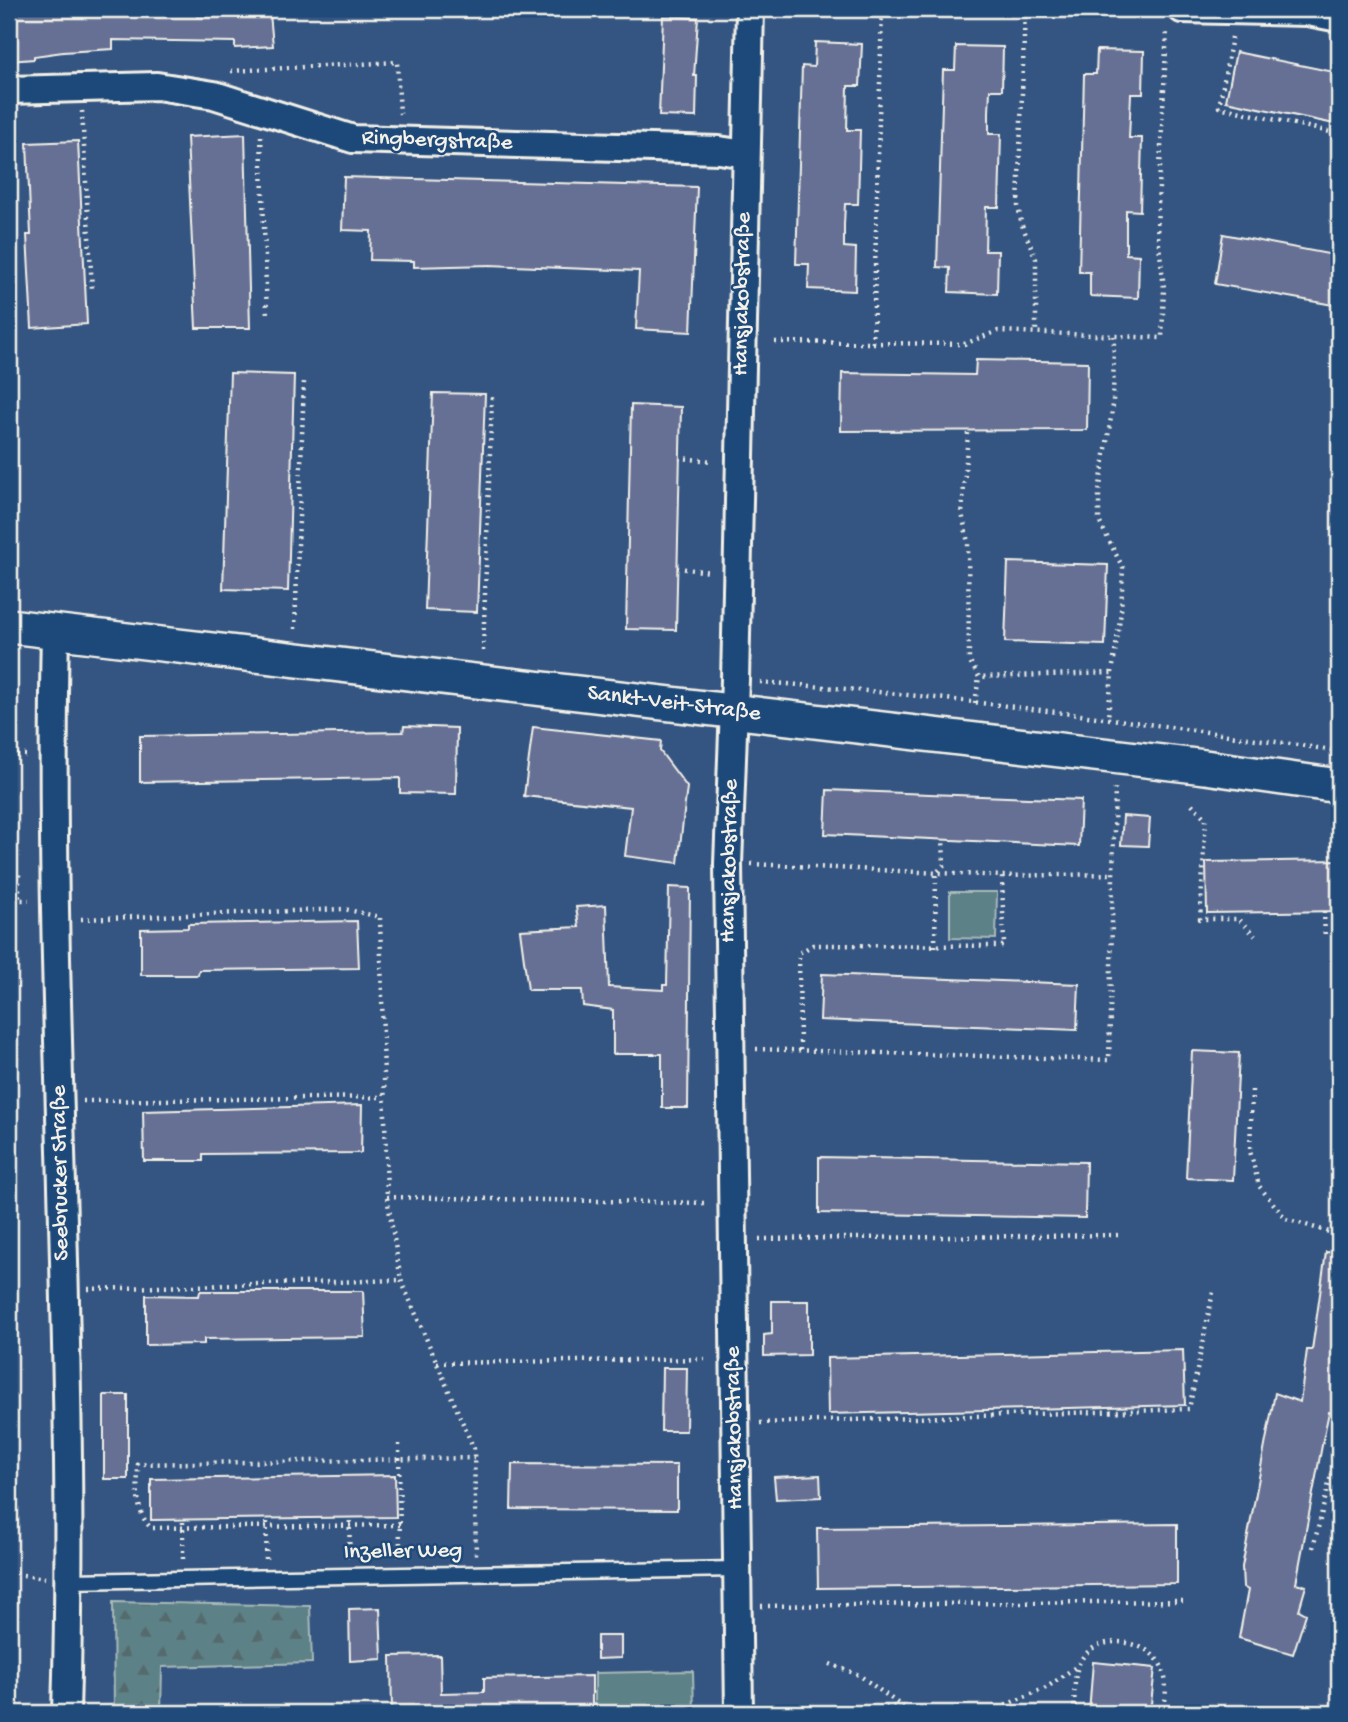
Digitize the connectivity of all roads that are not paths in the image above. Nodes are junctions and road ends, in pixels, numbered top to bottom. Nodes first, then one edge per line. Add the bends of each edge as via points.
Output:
1 (750, 9) edge
2 (1237, 10) edge
3 (1308, 10) edge
4 (1175, 14) edge
5 (1339, 18) edge
6 (9, 90) edge
7 (746, 154) junction
8 (9, 626) edge
9 (55, 632) junction
10 (734, 696) junction
11 (1339, 786) edge
12 (737, 1569) junction
13 (70, 1581) junction
14 (66, 1713) edge
15 (739, 1713) edge

1 - 7 street, Hansjakobstraße
2 - 3 street
2 - 4 street
3 - 5 street
6 - 7 street, Ringbergstraße via 157,86 214,94 353,139
7 - 10 street, Hansjakobstraße
8 - 9 street, Sankt-Veit-Straße
9 - 10 street, Sankt-Veit-Straße
9 - 13 street, Seebrucker Straße via 56,919
10 - 11 street, Sankt-Veit-Straße
10 - 12 street, Hansjakobstraße via 728,864
12 - 13 lane, Inzeller Weg
12 - 15 street, Hansjakobstraße
13 - 14 street, Seebrucker Straße

